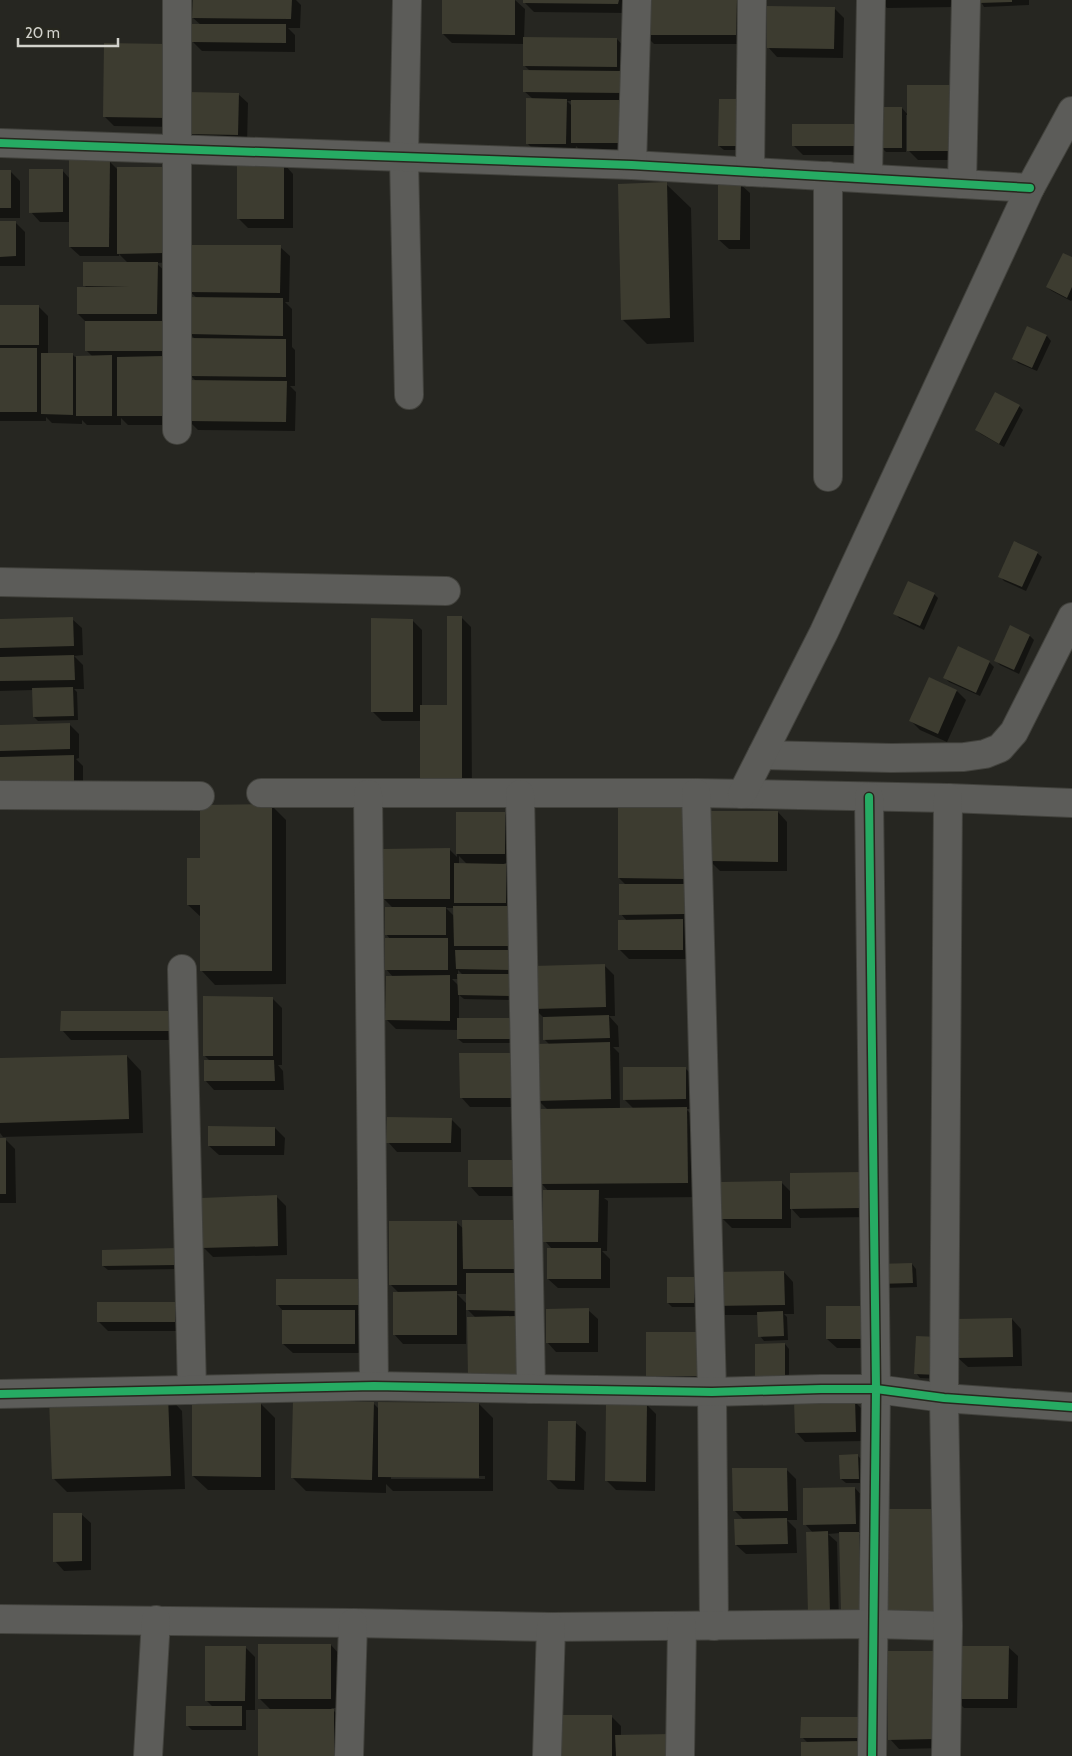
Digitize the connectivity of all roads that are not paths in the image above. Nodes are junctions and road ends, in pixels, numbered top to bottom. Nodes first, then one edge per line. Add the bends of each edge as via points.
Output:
1 (177, 0) edge
2 (407, 0) edge
3 (636, 0) edge
4 (752, 0) edge
5 (870, 0) edge
6 (966, 0) edge
7 (1072, 111) edge
8 (0, 143) edge
9 (176, 149) junction
10 (404, 158) junction
11 (632, 165) junction
12 (750, 172) junction
13 (828, 176) junction
14 (868, 178) junction
15 (962, 184) junction
16 (1030, 188) junction
17 (409, 395) dead end
18 (177, 430) dead end
19 (828, 478) dead end
20 (0, 582) edge
21 (446, 591) dead end
22 (1072, 617) edge
23 (762, 754) junction
24 (261, 793) dead end
25 (696, 793) junction
26 (368, 794) junction
27 (520, 794) junction
28 (742, 794) junction
29 (0, 795) edge
30 (200, 796) dead end
31 (869, 797) junction
32 (948, 798) junction
33 (1072, 803) edge
34 (182, 969) dead end
35 (374, 1386) junction
36 (531, 1389) junction
37 (876, 1389) junction
38 (192, 1390) junction
39 (712, 1392) junction
40 (0, 1394) edge
41 (944, 1398) junction
42 (1072, 1407) edge
43 (0, 1620) edge
44 (156, 1620) junction
45 (352, 1623) junction
46 (872, 1624) junction
47 (682, 1626) junction
48 (714, 1626) junction
49 (948, 1626) junction
50 (551, 1627) junction
51 (148, 1756) edge
52 (350, 1756) edge
53 (547, 1756) edge
54 (680, 1756) edge
55 (872, 1756) edge
56 (946, 1756) edge

1 - 9 street
2 - 10 street
3 - 11 street
4 - 12 street
5 - 14 street
6 - 15 street
7 - 16 street
8 - 9 street
9 - 10 street
9 - 18 street
10 - 11 street
10 - 17 street
11 - 12 street
12 - 13 street
13 - 14 street
13 - 19 street
14 - 15 street
15 - 16 street
16 - 23 street via 824,632
20 - 21 street
22 - 23 street via 1014,732 1000,748 964,757
23 - 28 street
24 - 26 street
25 - 27 street
25 - 28 street
25 - 39 street
26 - 27 street
26 - 35 street
27 - 36 street
28 - 31 street
29 - 30 street
31 - 32 street
31 - 37 street
32 - 33 street
32 - 41 street
34 - 38 street
35 - 36 street
35 - 38 street
36 - 39 street
37 - 39 street
37 - 41 street
37 - 46 street
38 - 40 street
39 - 48 street
41 - 42 street
41 - 49 street
43 - 44 street
44 - 45 street
44 - 51 street
45 - 50 street
45 - 52 street
46 - 48 street
46 - 49 street
46 - 55 street
47 - 48 street
47 - 50 street
47 - 54 street
49 - 56 street
50 - 53 street

